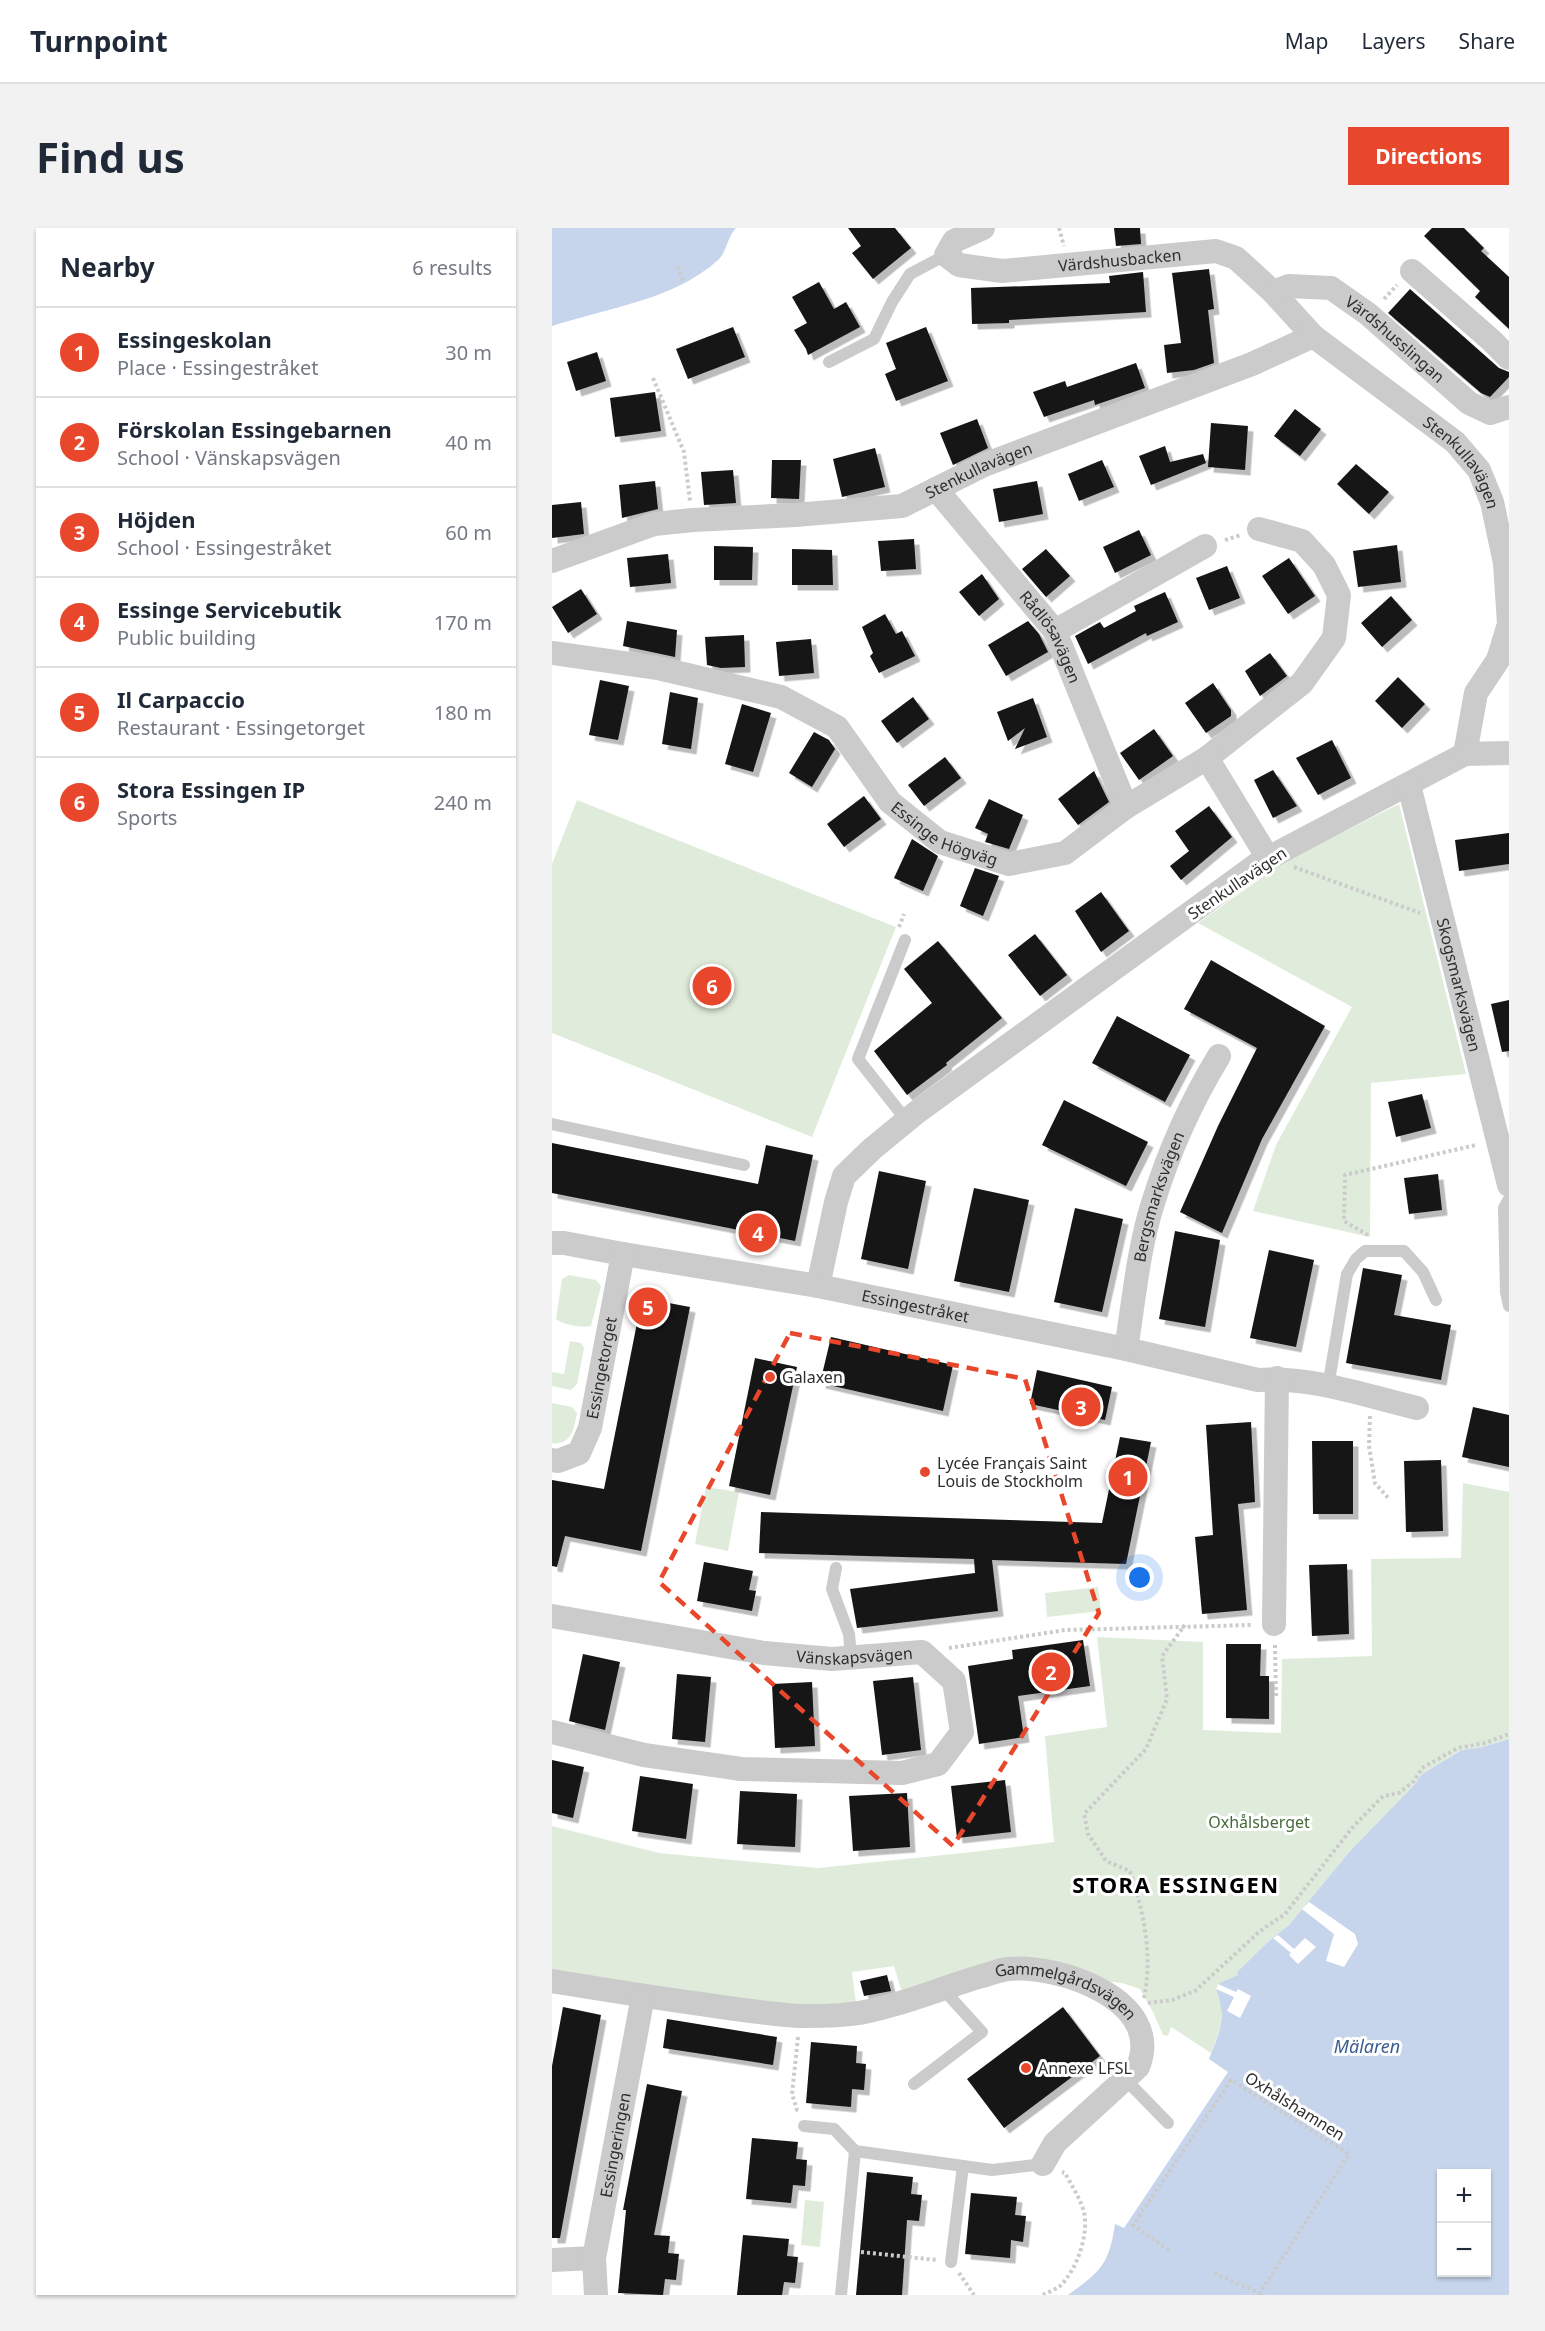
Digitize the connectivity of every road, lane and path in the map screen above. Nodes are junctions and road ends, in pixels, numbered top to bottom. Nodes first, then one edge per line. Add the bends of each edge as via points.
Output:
1 (983, 228) edge
2 (1059, 228) edge
3 (1064, 245) dead end
4 (946, 255) junction
5 (678, 266) dead end
6 (1412, 271) joint
7 (684, 283) dead end
8 (1273, 292) junction
9 (1368, 314) junction
10 (1313, 336) junction
11 (1509, 358) edge
12 (829, 362) dead end
13 (653, 378) dead end
14 (1509, 407) edge
15 (936, 489) junction
16 (693, 520) junction
17 (1259, 529) joint
18 (1205, 546) joint
19 (552, 561) edge
20 (1055, 631) junction
21 (552, 653) edge
22 (1509, 753) edge
23 (1465, 754) junction
24 (1207, 758) junction
25 (1409, 784) junction
26 (1126, 807) junction
27 (1268, 858) junction
28 (904, 914) dead end
29 (1443, 921) junction
30 (898, 928) dead end
31 (905, 940) dead end
32 (1219, 1056) dead end
33 (907, 1121) junction
34 (552, 1124) edge
35 (1498, 1140) junction
36 (744, 1165) dead end
37 (1509, 1185) edge
38 (1509, 1198) edge
39 (552, 1243) edge
40 (1365, 1251) junction
41 (623, 1254) junction
42 (818, 1286) junction
43 (1436, 1300) dead end
44 (1509, 1306) edge
45 (1126, 1349) junction
46 (1277, 1378) junction
47 (1328, 1387) junction
48 (1371, 1397) junction
49 (1418, 1408) dead end
50 (552, 1460) edge
51 (1390, 1500) dead end
52 (836, 1568) dead end
53 (552, 1616) edge
54 (1274, 1624) junction
55 (1185, 1625) junction
56 (922, 1652) junction
57 (851, 1657) junction
58 (1276, 1697) dead end
59 (552, 1732) edge
60 (1509, 1734) edge
61 (553, 1986) edge
62 (942, 1988) junction
63 (643, 1996) junction
64 (801, 2016) junction
65 (1125, 2079) junction
66 (914, 2084) dead end
67 (792, 2094) dead end
68 (1168, 2123) dead end
69 (804, 2126) dead end
70 (855, 2151) junction
71 (1043, 2164) junction
72 (963, 2166) junction
73 (845, 2250) junction
74 (1169, 2250) dead end
75 (594, 2258) junction
76 (552, 2260) edge
77 (951, 2262) junction
78 (1213, 2272) dead end
79 (596, 2295) edge
80 (841, 2295) edge
81 (974, 2295) edge
82 (1043, 2295) edge

1 - 4 street via 954,241
2 - 3 path
4 - 8 street, Värdshusbacken via 959,265 1002,271 1216,251 1236,258
4 - 12 lane via 910,274 874,339
5 - 7 path
6 - 9 path
6 - 11 street
8 - 9 street, Värdshusslingan via 1289,286 1331,288
8 - 10 street, Värdshusbacken
9 - 14 street, Värdshusslingan via 1469,404 1490,413
10 - 15 street, Stenkullavägen via 1252,364 984,465
10 - 23 street, Stenkullavägen via 1455,442 1479,470 1492,502 1505,563 1509,624 1498,660 1476,693
13 - 16 path via 684,452
15 - 16 street, Stenkullavägen via 902,506
15 - 20 street, Rådlösavägen
16 - 19 street, Stenkullavägen via 654,524
17 - 18 path
17 - 24 street, Essinge Högväg via 1302,541 1324,565 1339,595 1334,638 1302,683
18 - 20 street
20 - 26 street, Rådlösavägen
21 - 26 street, Essinge Högväg via 658,668 781,697 837,728 890,802 940,842 1009,864 1065,853
22 - 23 street
23 - 25 street, Stenkullavägen
24 - 26 street, Essinge Högväg
24 - 27 street
25 - 27 street, Stenkullavägen
25 - 29 street, Skogsmarksvägen
27 - 29 path
27 - 33 street, Stenkullavägen
28 - 30 path
29 - 35 street, Skogsmarksvägen
31 - 33 lane via 858,1059
32 - 45 street, Bergsmarksvägen via 1196,1093 1152,1204
33 - 42 street, Stenkullavägen via 844,1176
34 - 36 lane
35 - 37 street, Skogsmarksvägen
35 - 40 path via 1345,1175 1344,1221 1370,1237
38 - 44 lane via 1504,1208
39 - 41 street, Essingestråket
40 - 43 lane via 1404,1251 1423,1272
40 - 47 lane via 1347,1274
41 - 42 street, Essingestråket
41 - 50 street, Essingetorget via 590,1428 579,1453
42 - 45 street, Essingestråket
45 - 46 street, Essingestråket via 1258,1380
46 - 47 street, Essingestråket
46 - 54 street
47 - 48 street, Essingestråket
48 - 49 street, Essingestråket
48 - 51 path via 1369,1446 1375,1483
52 - 57 lane via 832,1589 849,1634
53 - 57 street, Vänskapsvägen via 764,1653
54 - 55 path
54 - 58 path
55 - 56 path via 1065,1630
55 - 60 path via 1162,1656 1167,1699 1146,1749 1084,1814 1088,1834 1106,1861 1130,1871 1138,1896 1148,1941 1143,2002 1162,2002 1195,1991 1260,1930 1285,1914 1337,1846 1383,1796 1399,1793 1422,1768 1458,1748
56 - 57 street, Vänskapsvägen
56 - 59 street, Vänskapsvägen via 954,1682 962,1732 938,1764 902,1773 741,1769 644,1755
61 - 63 street, Gammelgårdsvägen
62 - 64 street, Gammelgårdsvägen via 877,2010
62 - 65 street, Gammelgårdsvägen via 1008,1969 1045,1971 1110,1996 1129,2011 1142,2035 1138,2067
62 - 66 lane via 982,2032
63 - 64 street, Gammelgårdsvägen
63 - 75 street, Essingeringen
64 - 67 path
65 - 68 lane
65 - 71 street, Gammelgårdsvägen via 1055,2143
69 - 70 lane via 834,2129
70 - 72 lane
70 - 73 lane
71 - 72 lane via 992,2170
71 - 82 path via 1065,2173 1084,2213 1085,2234 1078,2258 1060,2286
72 - 77 lane
73 - 77 path
73 - 80 lane
74 - 78 path, Oxhålshamnen via 1133,2225 1231,2080 1349,2154 1260,2293
75 - 76 street
75 - 79 street, Essingeringen
77 - 81 path

